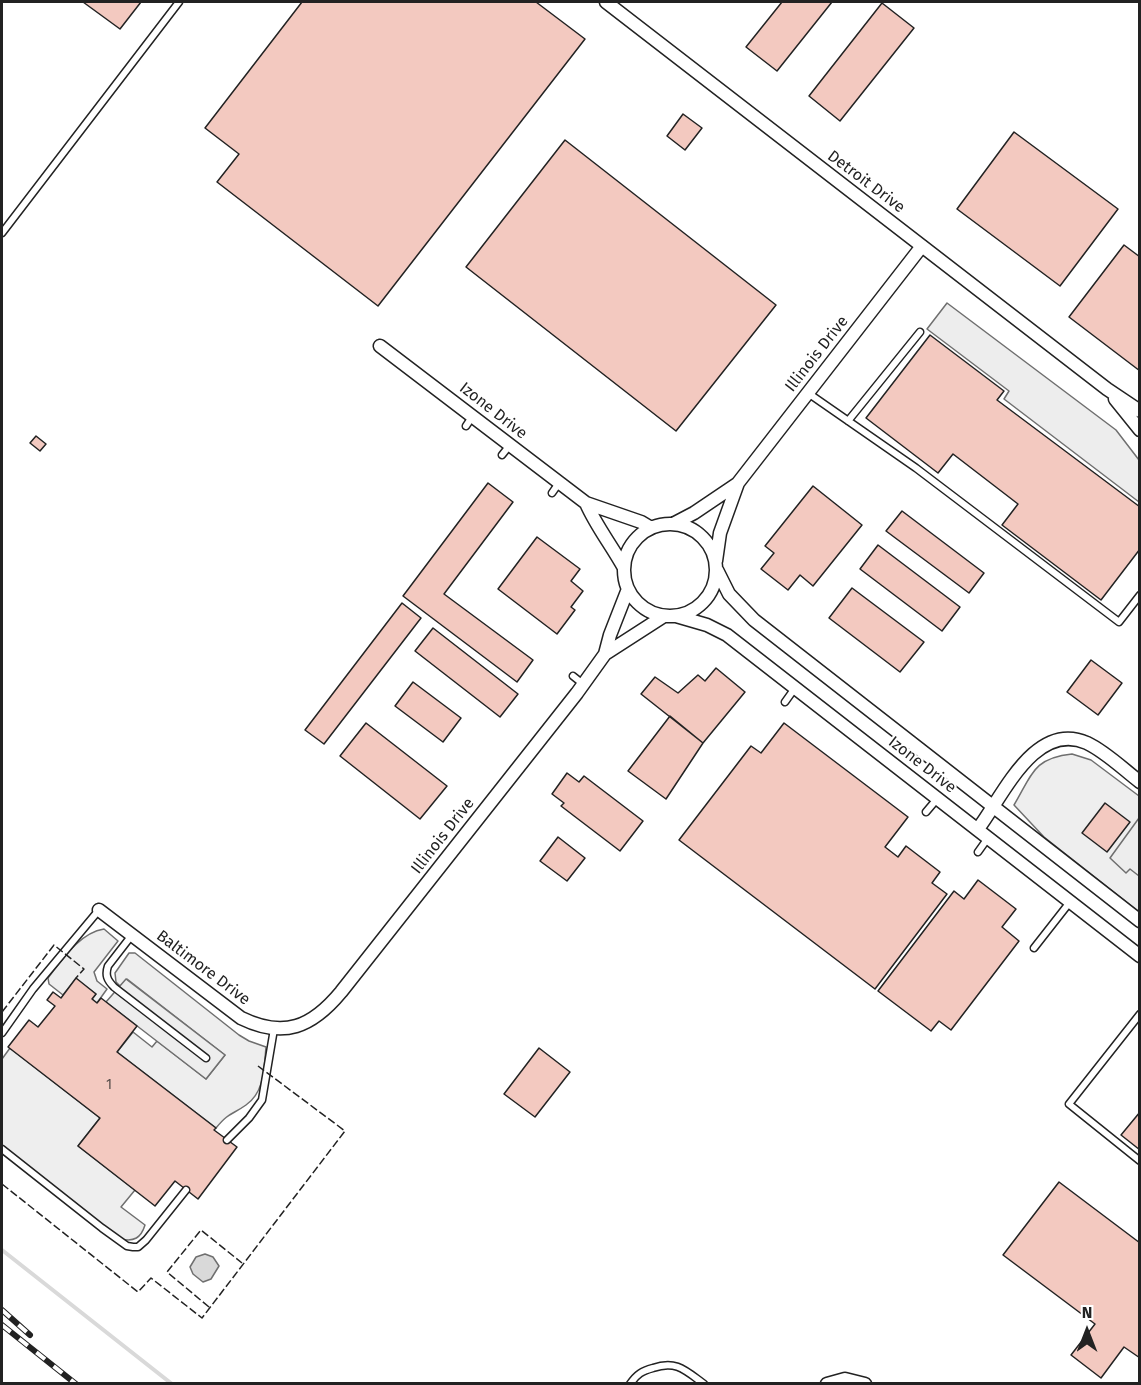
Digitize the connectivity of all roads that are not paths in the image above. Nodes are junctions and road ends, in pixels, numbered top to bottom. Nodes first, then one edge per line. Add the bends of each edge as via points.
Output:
1 (179, 2) edge
2 (606, 2) edge
3 (2, 233) edge
4 (922, 246) junction
5 (920, 332) dead end
6 (380, 346) dead end
7 (1107, 389) junction
8 (808, 393) junction
9 (1140, 411) edge
10 (848, 421) junction
11 (1140, 430) edge
12 (738, 483) junction
13 (586, 503) junction
14 (673, 524) junction
15 (651, 528) junction
16 (716, 566) junction
17 (624, 568) junction
18 (628, 589) junction
19 (1140, 596) edge
20 (670, 616) junction
21 (605, 654) junction
22 (573, 676) dead end
23 (796, 688) junction
24 (582, 692) junction
25 (785, 702) dead end
26 (1140, 782) edge
27 (938, 798) junction
28 (994, 807) junction
29 (926, 812) dead end
30 (978, 829) junction
31 (989, 838) junction
32 (978, 852) dead end
33 (1070, 902) junction
34 (99, 910) joint
35 (1140, 921) edge
36 (132, 935) junction
37 (1034, 948) dead end
38 (1140, 956) edge
39 (1140, 1014) edge
40 (297, 1027) joint
41 (274, 1029) junction
42 (2, 1033) edge
43 (206, 1058) dead end
44 (227, 1140) dead end
45 (2, 1149) edge
46 (1140, 1161) edge
47 (186, 1190) dead end
48 (630, 1383) edge
49 (704, 1383) edge
50 (826, 1383) edge
51 (865, 1383) edge

1 - 3 lane
2 - 4 street, Detroit Drive
4 - 7 street, Detroit Drive
4 - 8 street, Illinois Drive
5 - 10 lane
6 - 13 street, Izone Drive via 506,450 556,488
7 - 9 street, Detroit Drive
7 - 11 street, Detroit Drive
8 - 10 lane
8 - 12 street, Illinois Drive
10 - 19 lane via 1119,622
12 - 14 street, Illinois Drive
12 - 16 street, Illinois Drive via 720,533
13 - 15 street, Izone Drive
13 - 17 street, Izone Drive
14 - 15 street
14 - 16 street via 701,535
15 - 17 street via 632,544
16 - 20 street via 715,583 700,605
16 - 28 street, Izone Drive via 729,594 754,620
17 - 18 street
18 - 20 street via 649,611
18 - 21 street, Illinois Drive
20 - 21 street, Illinois Drive
20 - 23 street, Izone Drive via 707,625 727,635
21 - 24 street, Illinois Drive
22 - 24 lane
23 - 25 lane
23 - 27 street, Izone Drive
24 - 40 street, Illinois Drive via 335,999 322,1013
26 - 28 street via 1094,742 1070,735 1036,751
27 - 29 lane
27 - 30 street, Izone Drive
28 - 30 street
28 - 35 street, Izone Drive
30 - 31 street, Izone Drive
31 - 32 lane
31 - 33 street, Izone Drive
33 - 37 lane
33 - 38 street, Izone Drive
34 - 36 street, Baltimore Drive
34 - 42 lane
36 - 41 street, Baltimore Drive via 241,1018
36 - 43 lane via 108,966 107,979
39 - 46 lane via 1069,1104
40 - 41 street, Baltimore Drive
41 - 44 lane via 262,1100
45 - 47 lane via 132,1248 146,1240
48 - 49 lane via 638,1373 668,1364 686,1370
50 - 51 street via 845,1379

